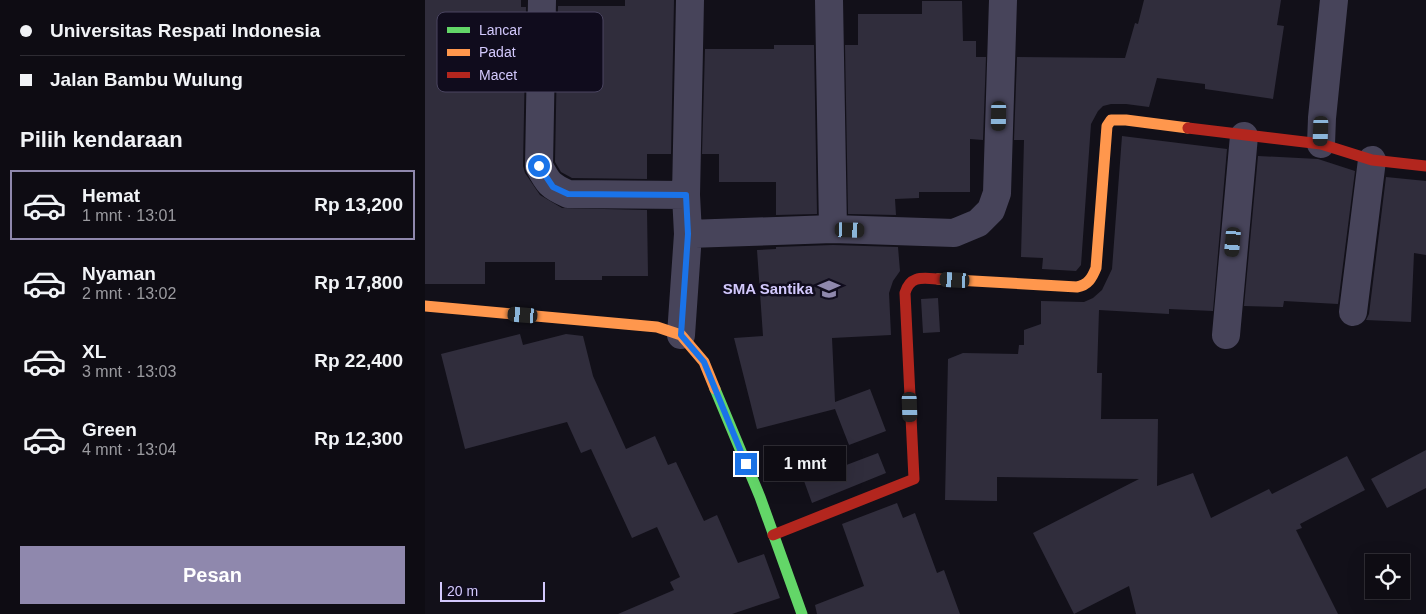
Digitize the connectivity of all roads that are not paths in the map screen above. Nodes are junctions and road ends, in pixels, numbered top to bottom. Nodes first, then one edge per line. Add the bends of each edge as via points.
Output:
1 (690, 0) edge
2 (829, 0) edge
3 (1003, 0) edge
4 (1333, 0) edge
5 (540, 92) edge
6 (1243, 136) junction
7 (1321, 144) junction
8 (1372, 160) junction
9 (1426, 166) edge
10 (686, 195) junction
11 (833, 229) junction
12 (688, 234) junction
13 (425, 306) edge
14 (1353, 312) dead end
15 (1225, 334) dead end
16 (681, 335) junction
17 (773, 535) junction
18 (802, 614) edge

1 - 10 street
2 - 11 street
3 - 11 street via 997,193 991,210 978,223 954,233
4 - 7 street
5 - 10 street via 539,166 553,187 568,194
6 - 7 street
6 - 15 street
6 - 17 street via 1111,120 1106,134 1096,268 1091,280 1083,286 917,278 911,281 905,293 914,479
7 - 8 street
8 - 9 street
8 - 14 street
10 - 12 street
11 - 12 street
12 - 16 street
13 - 16 street via 657,327
16 - 17 street via 704,362
17 - 18 street

